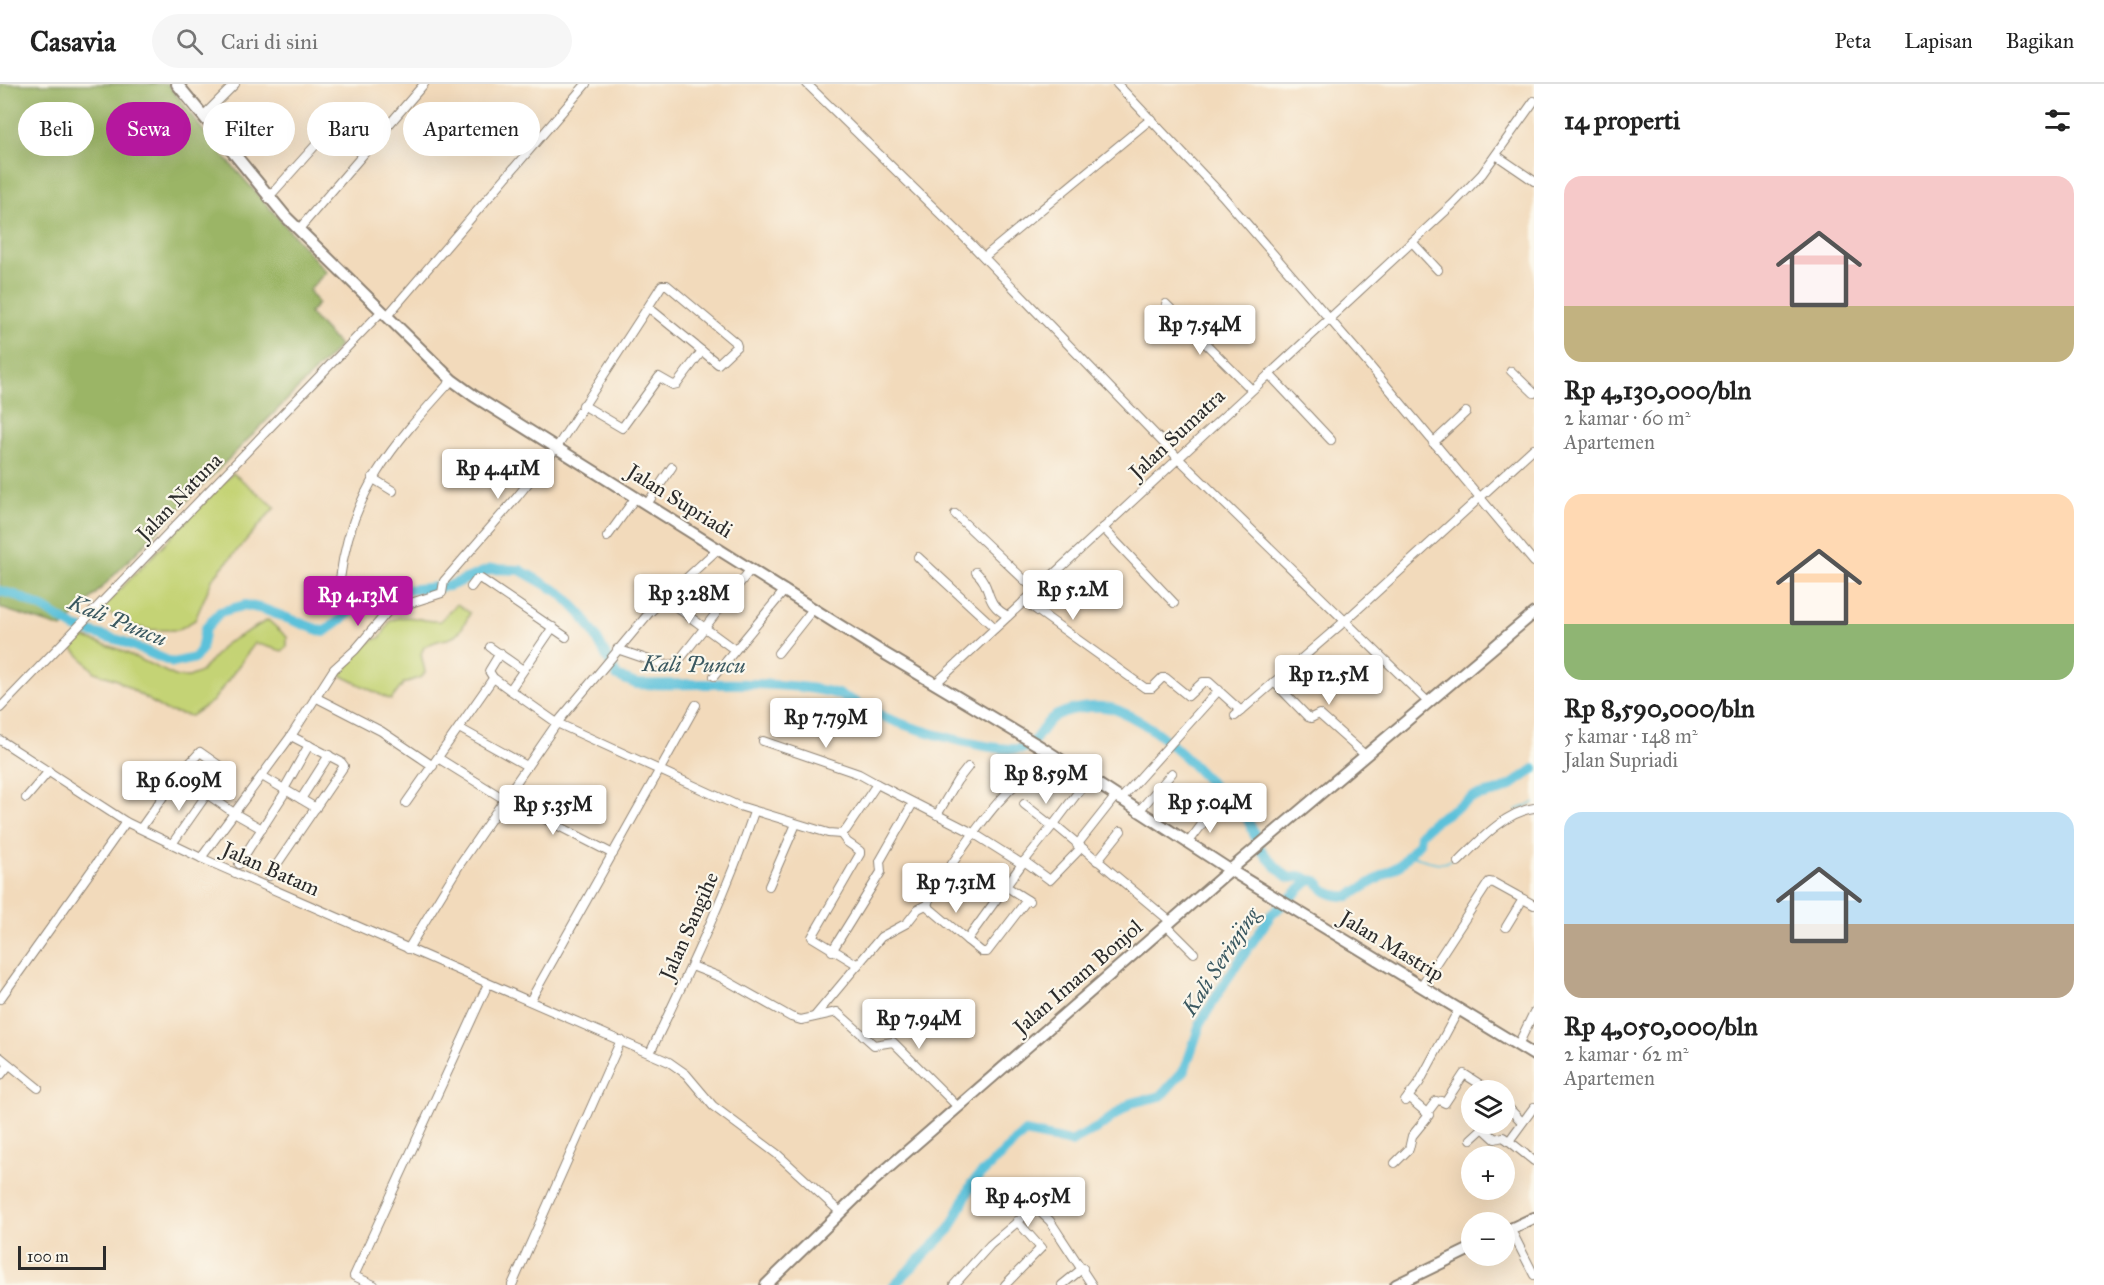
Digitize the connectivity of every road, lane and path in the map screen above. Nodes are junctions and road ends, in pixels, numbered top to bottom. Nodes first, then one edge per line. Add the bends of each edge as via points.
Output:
1 (177, 84) edge
2 (235, 84) edge
3 (586, 84) edge
4 (807, 84) edge
5 (1117, 84) edge
6 (421, 85) edge
7 (1534, 101) edge
8 (217, 102) edge
9 (203, 116) edge
10 (1151, 119) junction
11 (1496, 154) junction
12 (307, 155) edge
13 (235, 156) edge
14 (1534, 181) edge
15 (268, 198) junction
16 (299, 230) junction
17 (1413, 243) junction
18 (984, 257) junction
19 (1438, 270) dead end
20 (1166, 304) dead end
21 (648, 307) junction
22 (384, 313) junction
23 (1329, 318) junction
24 (702, 351) junction
25 (1511, 371) dead end
26 (1269, 374) junction
27 (452, 380) junction
28 (1251, 389) junction
29 (1534, 393) edge
30 (583, 405) junction
31 (1466, 412) dead end
32 (1331, 440) dead end
33 (1433, 443) junction
34 (556, 447) junction
35 (1534, 448) edge
36 (1178, 458) junction
37 (672, 467) dead end
38 (372, 478) junction
39 (393, 491) dead end
40 (636, 497) junction
41 (1479, 498) junction
42 (647, 504) junction
43 (955, 514) dead end
44 (1103, 528) junction
45 (607, 537) dead end
46 (719, 548) junction
47 (918, 557) dead end
48 (1534, 562) edge
49 (751, 569) junction
50 (976, 572) dead end
51 (340, 579) dead end
52 (644, 580) dead end
53 (471, 587) dead end
54 (785, 590) junction
55 (1036, 591) junction
56 (664, 598) junction
57 (1024, 601) junction
58 (1174, 603) dead end
59 (813, 609) junction
60 (1534, 613) edge
61 (1008, 616) junction
62 (1345, 621) junction
63 (553, 627) junction
64 (704, 627) junction
65 (995, 628) junction
66 (566, 637) dead end
67 (490, 646) dead end
68 (617, 649) junction
69 (735, 650) junction
70 (500, 653) junction
71 (778, 654) dead end
72 (523, 670) junction
73 (714, 676) dead end
74 (494, 679) junction
75 (1274, 682) junction
76 (935, 684) junction
77 (510, 690) junction
78 (1219, 690) junction
79 (315, 697) junction
80 (1428, 702) junction
81 (696, 705) dead end
82 (0, 708) edge
83 (557, 723) junction
84 (459, 728) junction
85 (291, 736) junction
86 (0, 740) edge
87 (763, 741) dead end
88 (309, 745) junction
89 (328, 755) junction
90 (1365, 755) junction
91 (1054, 756) junction
92 (438, 758) junction
93 (433, 766) junction
94 (526, 766) junction
95 (968, 767) dead end
96 (661, 769) junction
97 (49, 771) junction
98 (1172, 773) dead end
99 (180, 776) junction
100 (262, 776) junction
101 (1088, 779) junction
102 (876, 784) junction
103 (285, 790) junction
104 (204, 792) junction
105 (505, 797) junction
106 (26, 798) dead end
107 (1118, 798) junction
108 (301, 799) junction
109 (406, 803) dead end
110 (913, 803) junction
111 (1024, 804) dead end
112 (316, 808) junction
113 (1534, 808) edge
114 (1212, 811) dead end
115 (754, 812) junction
116 (1138, 812) junction
117 (234, 813) junction
118 (937, 815) junction
119 (126, 822) junction
120 (796, 824) junction
121 (1053, 825) junction
122 (141, 828) junction
123 (262, 829) junction
124 (1121, 831) dead end
125 (973, 833) junction
126 (841, 834) junction
127 (1188, 843) junction
128 (172, 844) junction
129 (1079, 847) junction
130 (613, 854) junction
131 (201, 858) junction
132 (1097, 861) junction
133 (1458, 862) dead end
134 (1023, 863) junction
135 (238, 864) dead end
136 (1230, 870) junction
137 (268, 876) dead end
138 (769, 886) dead end
139 (1007, 887) junction
140 (1522, 899) junction
141 (926, 905) junction
142 (1534, 905) edge
143 (1169, 924) junction
144 (1506, 927) dead end
145 (967, 940) junction
146 (408, 949) junction
147 (832, 951) junction
148 (1194, 953) dead end
149 (858, 965) junction
150 (692, 966) junction
151 (488, 984) junction
152 (1421, 986) junction
153 (0, 999) edge
154 (530, 1001) junction
155 (1460, 1009) junction
156 (1534, 1012) edge
157 (815, 1016) junction
158 (621, 1040) junction
159 (1518, 1045) junction
160 (650, 1053) junction
161 (1534, 1055) edge
162 (0, 1057) edge
163 (9, 1065) junction
164 (0, 1076) edge
165 (1473, 1080) edge
166 (38, 1088) dead end
167 (958, 1107) junction
168 (1534, 1107) edge
169 (1427, 1113) junction
170 (1515, 1115) edge
171 (1522, 1122) junction
172 (1470, 1139) dead end
173 (1509, 1141) junction
174 (1534, 1161) edge
175 (1395, 1163) dead end
176 (839, 1211) junction
177 (1534, 1218) edge
178 (1017, 1221) junction
179 (1515, 1228) edge
180 (1515, 1243) edge
181 (1461, 1253) edge
182 (1083, 1268) junction
183 (1534, 1275) edge
184 (374, 1285) edge
185 (512, 1285) edge
186 (766, 1285) edge
187 (954, 1285) edge
188 (1005, 1285) edge
189 (1062, 1285) edge
190 (1092, 1285) edge
191 (1396, 1285) edge

1 - 9 main road, Jalan Supriadi
2 - 8 street
3 - 22 street, Jalan Natuna
4 - 18 street
5 - 10 street
6 - 16 street
7 - 11 street, Jalan Sumatra
10 - 18 street
10 - 23 street
11 - 14 street
11 - 17 street, Jalan Sumatra
12 - 15 street
13 - 15 main road, Jalan Supriadi
15 - 16 main road, Jalan Supriadi
16 - 22 main road, Jalan Supriadi
17 - 19 street
17 - 23 street, Jalan Sumatra
18 - 36 street
20 - 28 street
21 - 24 street
21 - 24 street via 662,285 667,285 737,345 718,364
21 - 30 street
22 - 27 main road, Jalan Supriadi
22 - 82 street, Jalan Natuna
23 - 26 street, Jalan Sumatra
23 - 33 street
24 - 30 street via 677,384 658,377 622,428
25 - 29 street
26 - 28 street, Jalan Sumatra
26 - 32 street
27 - 34 main road, Jalan Supriadi
27 - 38 street via 395,444
28 - 36 street, Jalan Sumatra
30 - 34 street
31 - 33 street
33 - 41 street
34 - 40 main road, Jalan Supriadi
34 - 79 street via 444,581 442,592 397,606 385,614 333,669
35 - 41 street
36 - 44 street, Jalan Sumatra
36 - 62 street
37 - 42 street
38 - 39 street
38 - 51 street via 350,527
40 - 42 main road, Jalan Supriadi
40 - 45 street
41 - 48 street
41 - 62 street
42 - 46 main road, Jalan Supriadi
43 - 55 street
44 - 55 street, Jalan Sumatra
44 - 58 street
46 - 49 main road, Jalan Supriadi
46 - 56 street
47 - 65 street
49 - 54 main road, Jalan Supriadi
49 - 64 street
50 - 61 street via 987,582 994,606
52 - 56 street
53 - 63 street via 479,579
54 - 59 main road, Jalan Supriadi
54 - 69 street
55 - 57 street, Jalan Sumatra
56 - 64 street
56 - 68 street
57 - 61 street, Jalan Sumatra
57 - 78 street via 1145,688 1152,688 1162,678 1188,696 1206,681
59 - 71 street
59 - 76 main road, Jalan Supriadi
60 - 80 main road, Jalan Imam Bonjol
61 - 65 street, Jalan Sumatra
62 - 75 street
62 - 80 street
63 - 66 street
63 - 72 street
64 - 68 street via 676,664 664,665
64 - 69 street
65 - 76 street, Jalan Sumatra
67 - 70 street
68 - 83 street
69 - 73 street
70 - 72 street
70 - 74 street via 489,671
72 - 77 street
74 - 77 street
74 - 84 street
75 - 78 street via 1238,714
75 - 90 street via 1308,717 1319,714
76 - 91 main road, Jalan Supriadi
77 - 83 street
78 - 107 street
79 - 85 street
79 - 93 street via 381,731
80 - 90 main road, Jalan Imam Bonjol
81 - 96 street
83 - 94 street
83 - 96 street
84 - 92 street
84 - 94 street
85 - 88 street
85 - 100 street
86 - 97 street, Jalan Batam
87 - 102 street via 859,774
88 - 89 street
88 - 103 street
89 - 108 street
89 - 112 street via 344,766
90 - 136 main road, Jalan Imam Bonjol
91 - 101 main road, Jalan Supriadi
91 - 125 street via 1024,776
92 - 93 street
92 - 105 street
93 - 109 street
94 - 105 street
95 - 118 street
96 - 115 street
96 - 130 street
97 - 106 street
97 - 119 street, Jalan Batam
98 - 116 street
99 - 104 street
99 - 104 street via 200,752 219,764
99 - 122 street
100 - 103 street
100 - 117 street
101 - 107 main road, Jalan Supriadi
101 - 121 street
102 - 110 street
102 - 126 street
103 - 108 street
103 - 123 street
104 - 117 street
104 - 128 street
105 - 130 street
105 - 146 street
107 - 116 main road, Jalan Supriadi
107 - 129 street
108 - 112 street
110 - 118 street
110 - 147 street via 880,859 881,872
111 - 121 street
112 - 137 street
113 - 133 street via 1497,826
114 - 127 street
115 - 120 street
115 - 150 street, Jalan Sangihe via 734,871
116 - 127 main road, Jalan Supriadi
117 - 123 street
117 - 131 street
118 - 125 street
119 - 122 street, Jalan Batam
119 - 153 street
120 - 126 street
120 - 138 street
121 - 129 street
121 - 134 street
122 - 128 street, Jalan Batam
123 - 135 street
124 - 132 street
125 - 134 street
125 - 141 street
126 - 147 street via 860,854 812,937
127 - 136 main road, Jalan Supriadi
128 - 131 street, Jalan Batam
129 - 132 street
129 - 134 street via 1050,880
130 - 154 street
131 - 146 street, Jalan Batam
132 - 143 street
134 - 139 street
136 - 143 main road, Jalan Imam Bonjol
136 - 152 main road, Jalan Mastrip
139 - 145 street
139 - 145 street via 1029,901 987,952
140 - 142 street
140 - 144 street
140 - 152 street via 1489,882
141 - 145 street
141 - 149 street via 897,929 886,932
143 - 148 street
143 - 167 main road, Jalan Imam Bonjol
146 - 151 street, Jalan Batam
147 - 149 street
149 - 157 street
150 - 157 street via 791,1017 801,1020
150 - 160 street, Jalan Sangihe
151 - 154 street, Jalan Batam
151 - 184 street via 354,1276
152 - 155 main road, Jalan Mastrip
154 - 158 street, Jalan Batam
155 - 159 main road, Jalan Mastrip
155 - 169 street via 1407,1099
156 - 159 street
157 - 167 street via 837,1012 874,1045 893,1042
158 - 160 street, Jalan Batam
158 - 185 street
159 - 161 main road, Jalan Mastrip
160 - 176 street, Jalan Batam via 686,1074 713,1106 777,1154
162 - 163 street
163 - 164 street
163 - 166 street
165 - 169 street via 1464,1074 1445,1103 1439,1101
167 - 176 main road, Jalan Imam Bonjol
168 - 171 street
169 - 175 street via 1429,1116 1412,1136 1409,1149
170 - 171 street
171 - 173 street
172 - 173 street via 1483,1128 1496,1139 1503,1137
173 - 174 street
176 - 186 main road, Jalan Imam Bonjol
177 - 179 main road
178 - 182 street via 1032,1208 1040,1209
178 - 187 street
178 - 188 street via 1041,1248
180 - 183 street
181 - 191 main road
182 - 189 street
182 - 190 street

